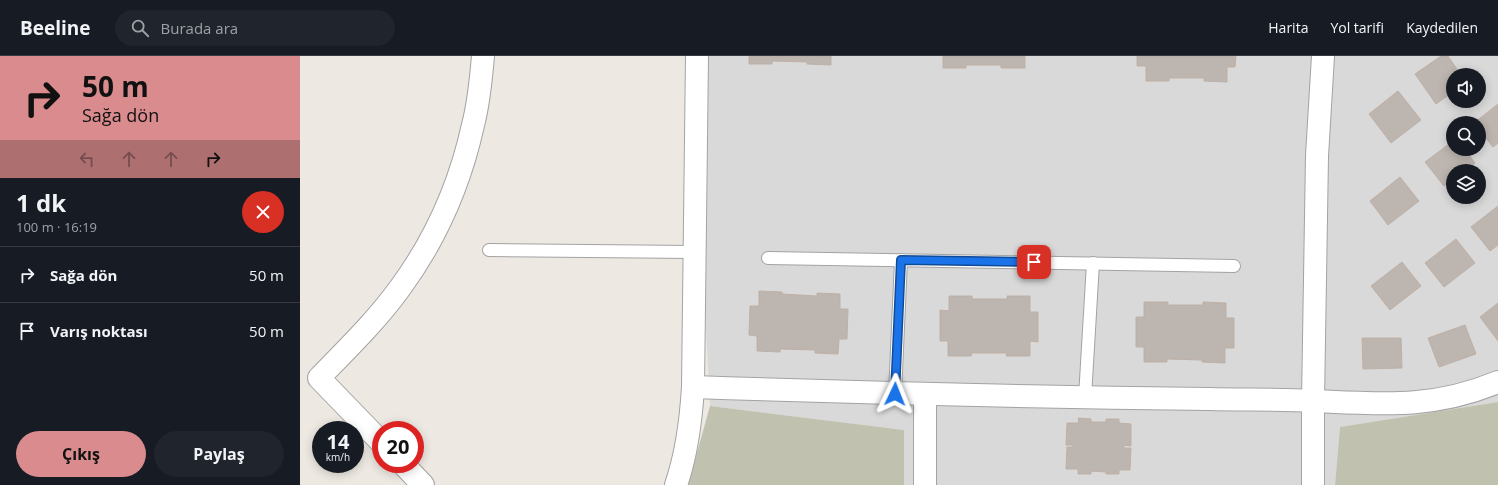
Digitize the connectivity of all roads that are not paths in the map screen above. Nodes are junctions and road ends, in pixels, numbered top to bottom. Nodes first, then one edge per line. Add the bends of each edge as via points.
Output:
1 (483, 56) edge
2 (697, 56) edge
3 (1323, 56) edge
4 (488, 250) dead end
5 (694, 252) junction
6 (768, 258) dead end
7 (901, 260) junction
8 (1093, 263) junction
9 (1234, 266) dead end
10 (1498, 382) edge
11 (693, 387) junction
12 (895, 394) junction
13 (925, 395) junction
14 (1085, 397) junction
15 (1313, 401) junction
16 (372, 433) edge
17 (412, 473) edge
18 (423, 485) edge
19 (676, 485) edge
20 (925, 485) edge
21 (1313, 485) edge

1 - 16 street via 474,124 445,212 400,289 319,378
2 - 5 street
3 - 15 street via 1317,156
4 - 5 lane
5 - 11 street
6 - 7 lane
7 - 8 lane
7 - 12 lane
8 - 9 lane
8 - 14 lane
10 - 15 street via 1457,396 1418,403 1361,404
11 - 12 street
11 - 19 street via 691,423
12 - 13 street
13 - 14 street
13 - 20 street
14 - 15 street
15 - 21 street
17 - 18 street

